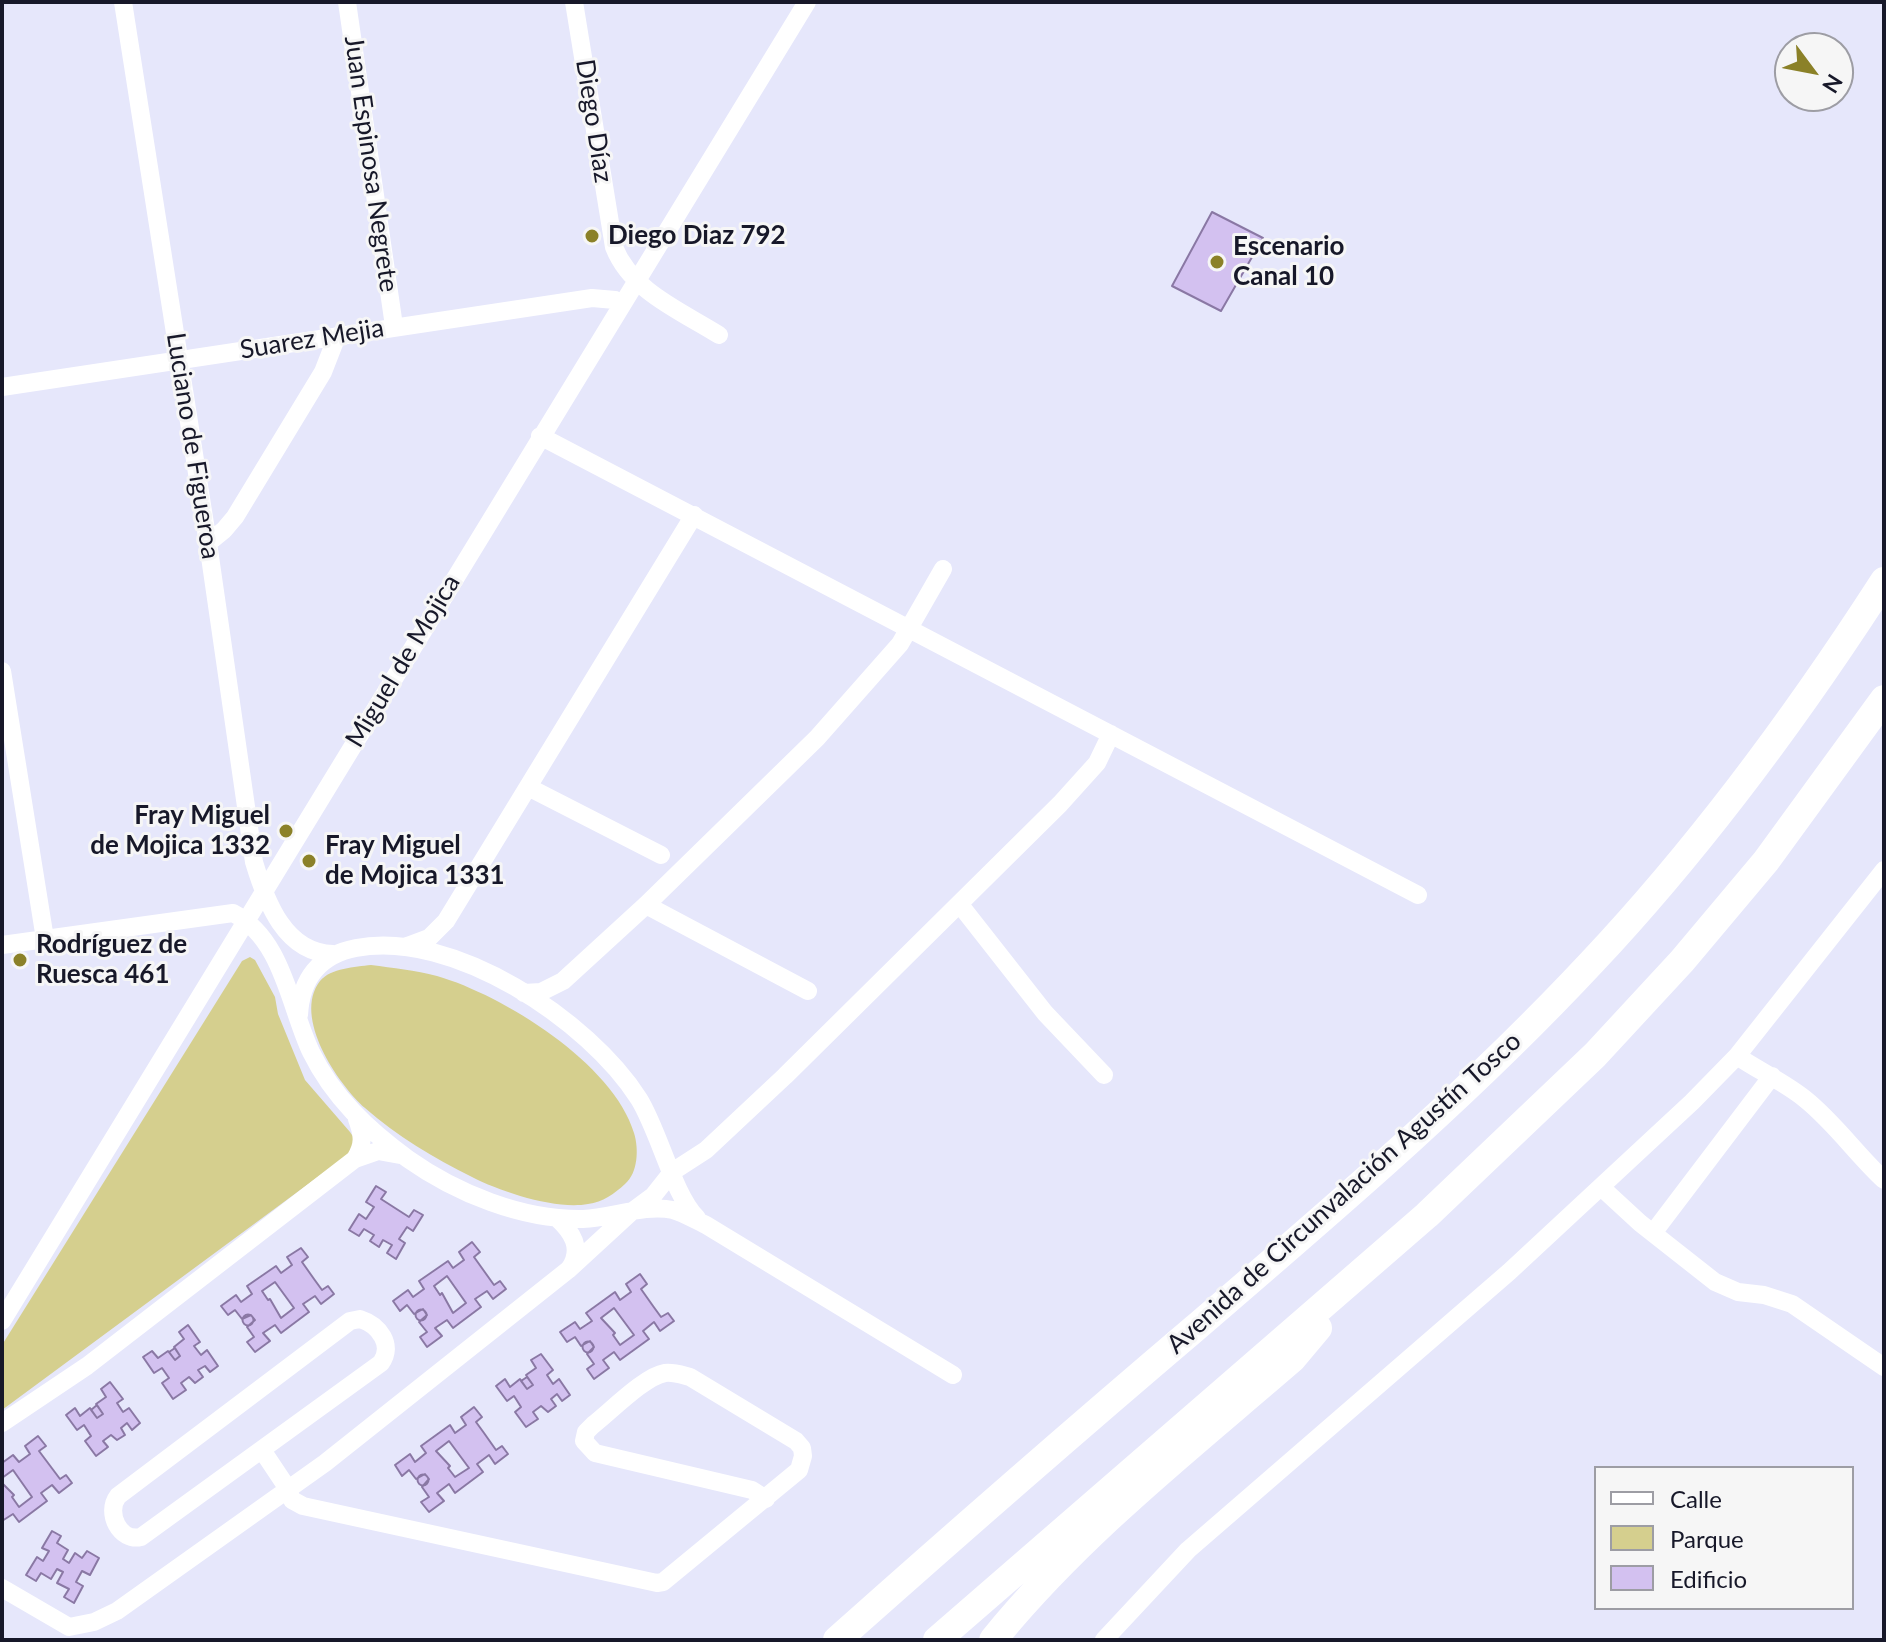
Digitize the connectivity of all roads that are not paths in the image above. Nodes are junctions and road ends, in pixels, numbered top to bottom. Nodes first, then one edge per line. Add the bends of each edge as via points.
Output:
1 (123, 2) edge
2 (347, 2) edge
3 (574, 2) edge
4 (807, 2) edge
5 (636, 281) junction
6 (622, 304) junction
7 (394, 326) junction
8 (719, 335) dead end
9 (337, 336) junction
10 (179, 359) junction
11 (2, 387) edge
12 (540, 436) junction
13 (694, 515) junction
14 (208, 543) junction
15 (943, 569) dead end
16 (1884, 581) edge
17 (911, 628) junction
18 (2, 671) edge
19 (1884, 699) edge
20 (1111, 734) junction
21 (528, 787) junction
22 (661, 855) dead end
23 (1884, 870) edge
24 (264, 889) junction
25 (1418, 895) dead end
26 (646, 905) junction
27 (961, 906) junction
28 (245, 920) junction
29 (446, 921) junction
30 (45, 939) junction
31 (2, 945) edge
32 (402, 948) junction
33 (333, 954) junction
34 (467, 965) junction
35 (563, 981) junction
36 (808, 991) dead end
37 (524, 993) junction
38 (299, 1019) junction
39 (568, 1023) junction
40 (1737, 1056) junction
41 (1104, 1075) dead end
42 (1772, 1076) junction
43 (356, 1117) junction
44 (659, 1138) junction
45 (706, 1150) junction
46 (404, 1156) junction
47 (355, 1159) junction
48 (672, 1172) junction
49 (1884, 1180) edge
50 (1602, 1188) junction
51 (630, 1213) junction
52 (557, 1218) junction
53 (706, 1225) junction
54 (1653, 1233) junction
55 (1376, 1260) junction
56 (568, 1270) junction
57 (2, 1321) edge
58 (1884, 1367) edge
59 (953, 1375) dead end
60 (2, 1423) edge
61 (262, 1450) junction
62 (288, 1489) junction
63 (766, 1499) junction
64 (2, 1588) edge
65 (837, 1640) edge
66 (937, 1640) edge
67 (993, 1640) edge
68 (1104, 1640) edge

1 - 10 street, Luciano de Figueroa
2 - 7 street, Juan Espinosa Negrete
3 - 5 street, Diego Díaz via 614,247
4 - 5 street, Miguel de Mojica
5 - 6 street, Miguel de Mojica
5 - 8 street
6 - 7 street, Suarez Mejia via 592,298
6 - 12 street, Miguel de Mojica
7 - 9 street, Suarez Mejia
9 - 10 street, Suarez Mejia
9 - 14 street via 323,372 235,517
10 - 11 street, Suarez Mejia
10 - 14 street, Luciano de Figueroa
12 - 13 street
12 - 24 street, Miguel de Mojica
13 - 17 street
13 - 21 street
14 - 24 street, Luciano de Figueroa via 254,862
15 - 17 street
16 - 65 highway, Avenida de Circunvalación Agustín Tosco via 1813,688 1718,815 1550,1007 1363,1184
17 - 20 street
17 - 26 street via 817,738
18 - 30 street
19 - 55 highway via 1766,861 1639,1008 1536,1113
20 - 25 street
20 - 27 street via 1087,775
21 - 22 street
21 - 29 street
23 - 40 street
24 - 28 street, Miguel de Mojica
24 - 33 street, Luciano de Figueroa via 290,936 311,952
26 - 35 street
26 - 36 street
27 - 41 street via 1045,1013
27 - 45 street
28 - 30 street via 221,913
28 - 38 street via 269,948
28 - 57 street, Miguel de Mojica
29 - 32 street via 429,938
29 - 34 street via 445,944
30 - 31 street
32 - 33 street
32 - 34 street
33 - 38 street via 307,979
34 - 37 street
35 - 37 street via 541,992
35 - 39 street via 558,1008
37 - 39 street
38 - 43 street via 312,1053
39 - 44 street via 627,1082
40 - 42 street
40 - 50 street
42 - 49 street via 1806,1100
42 - 54 street
43 - 46 street
43 - 47 street via 363,1144
44 - 45 street via 680,1153
44 - 48 street
45 - 48 street
46 - 47 street via 378,1151
46 - 52 street via 479,1197
47 - 60 street via 87,1366
48 - 51 street
48 - 53 street via 689,1210
50 - 54 street
50 - 68 street via 1188,1550
51 - 52 street
51 - 53 street via 675,1211
51 - 56 street
52 - 56 street via 574,1237 577,1250
53 - 59 street
54 - 58 street via 1715,1282 1792,1304
55 - 66 highway
55 - 67 highway via 1292,1359 1100,1527
56 - 62 street
61 - 61 street via 381,1363 387,1344 370,1323 350,1321 118,1496 112,1517 126,1536 141,1537
61 - 62 street
62 - 63 street via 292,1500 303,1506 657,1583
62 - 64 street via 94,1622 69,1627
63 - 63 street via 752,1490 595,1453 584,1441 586,1432 654,1377 690,1377 802,1448 799,1470

